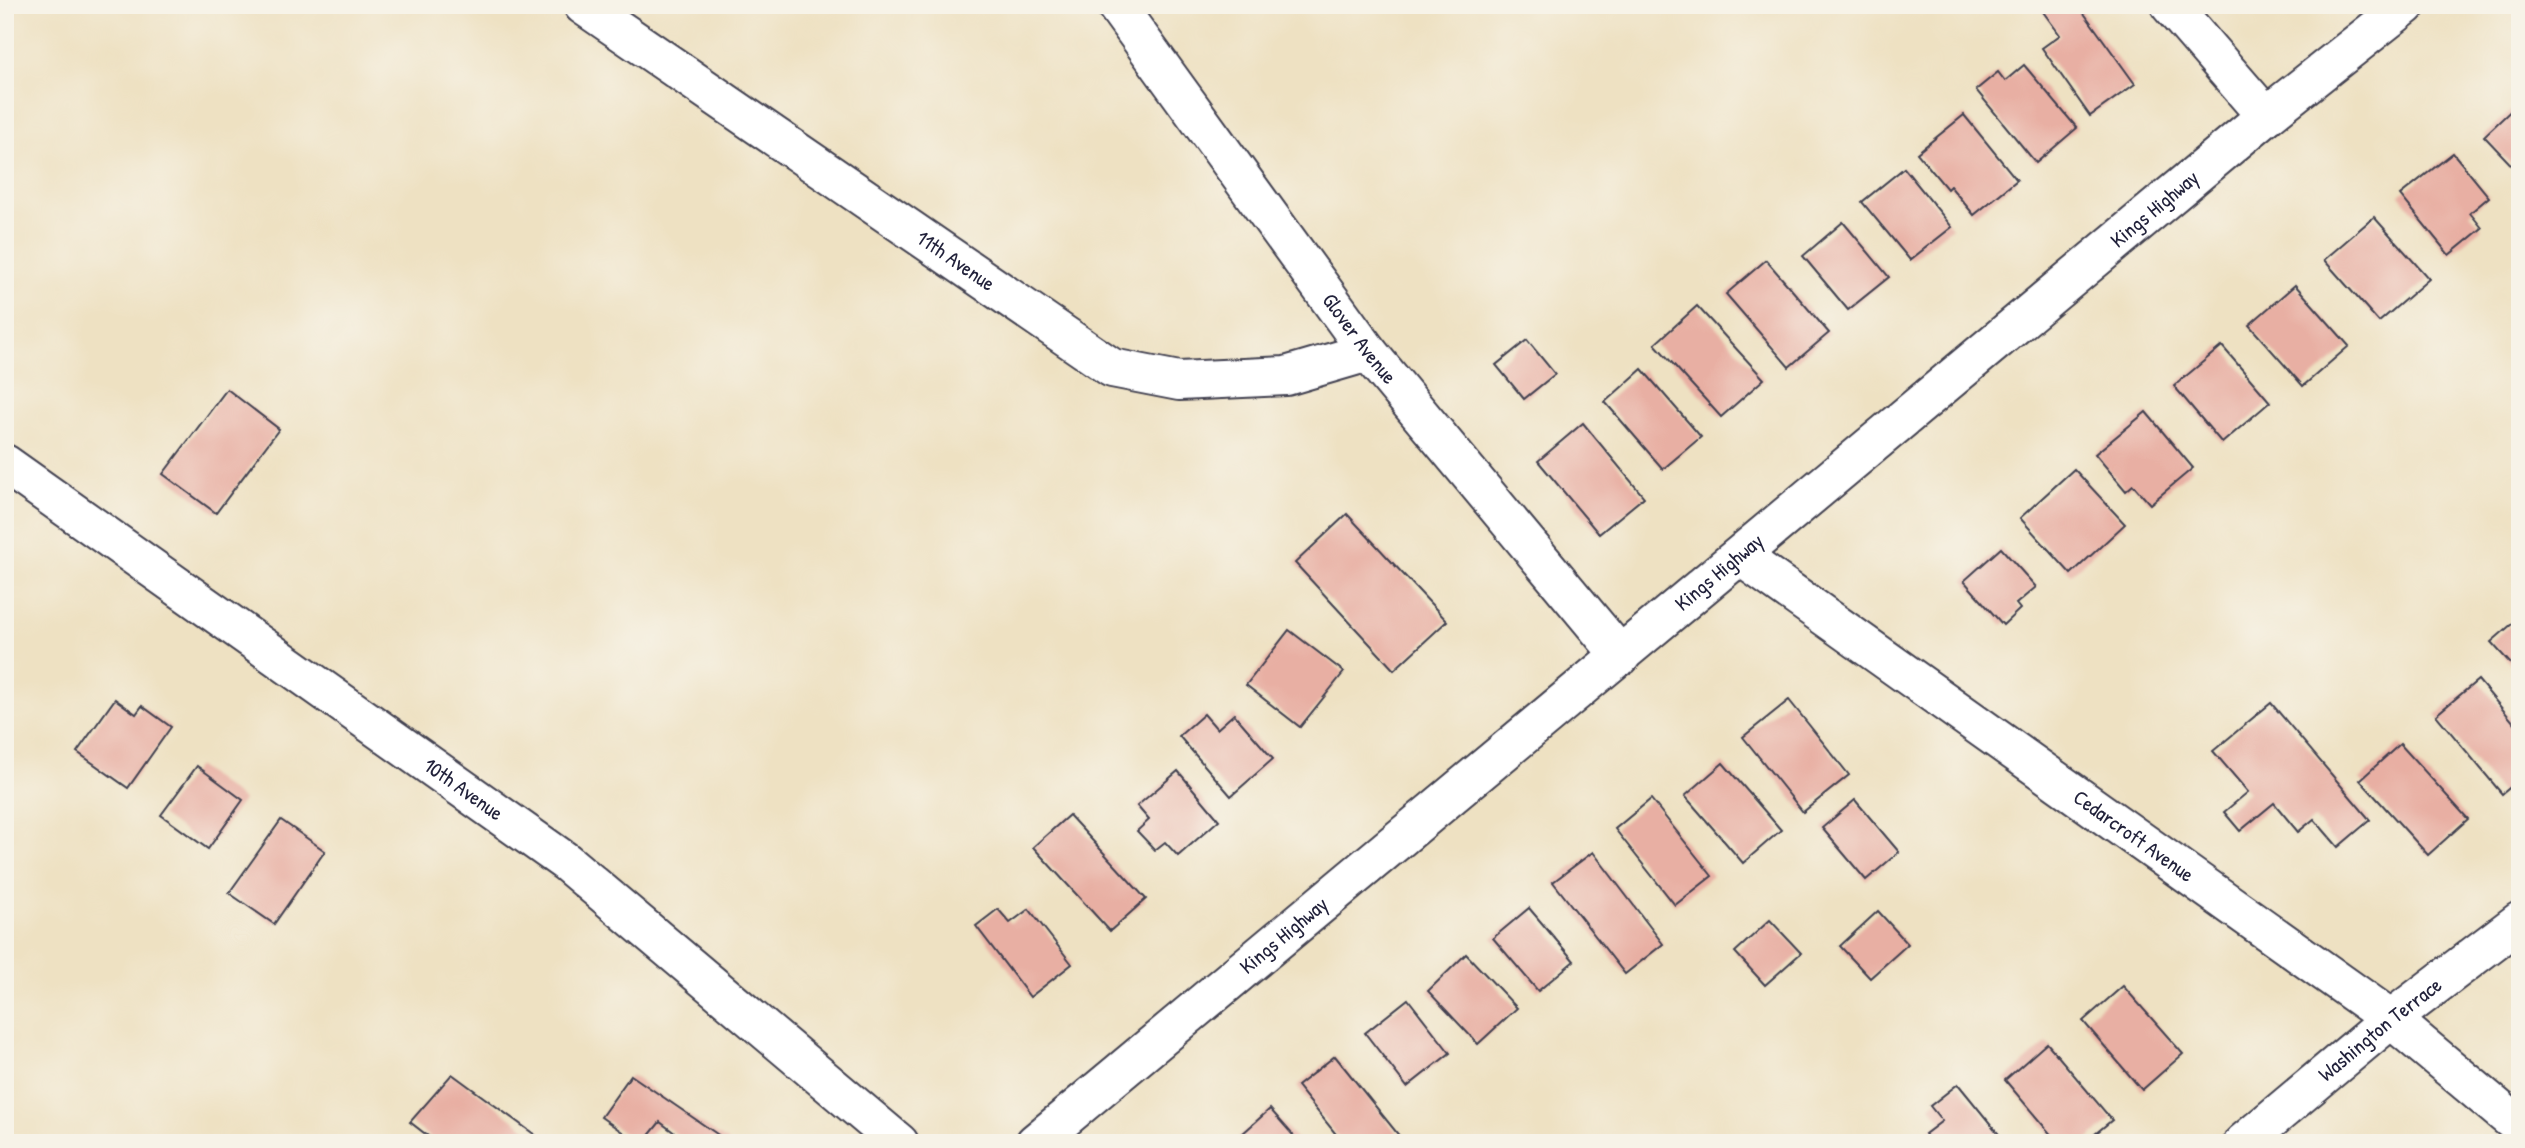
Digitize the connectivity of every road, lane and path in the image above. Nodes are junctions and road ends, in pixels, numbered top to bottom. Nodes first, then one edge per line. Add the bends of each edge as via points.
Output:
1 (583, 5) edge
2 (1116, 5) edge
3 (2170, 5) edge
4 (2406, 5) edge
5 (2266, 116) junction
6 (1368, 352) junction
7 (5, 464) edge
8 (1740, 556) junction
9 (1620, 656) junction
10 (2520, 921) edge
11 (2391, 1019) junction
12 (2520, 1127) edge
13 (899, 1143) edge
14 (1035, 1143) edge
15 (2243, 1143) edge

1 - 6 street, 11th Avenue via 1112,368 1179,381 1286,376
2 - 6 street, Glover Avenue
3 - 5 street
4 - 5 street, Kings Highway
5 - 8 street, Kings Highway
6 - 9 street, Glover Avenue
7 - 13 street, 10th Avenue via 566,862
8 - 9 street, Kings Highway
8 - 11 street, Cedarcroft Avenue
9 - 14 street, Kings Highway
10 - 11 street, Washington Terrace
11 - 12 street, Cedarcroft Avenue
11 - 15 street, Washington Terrace

